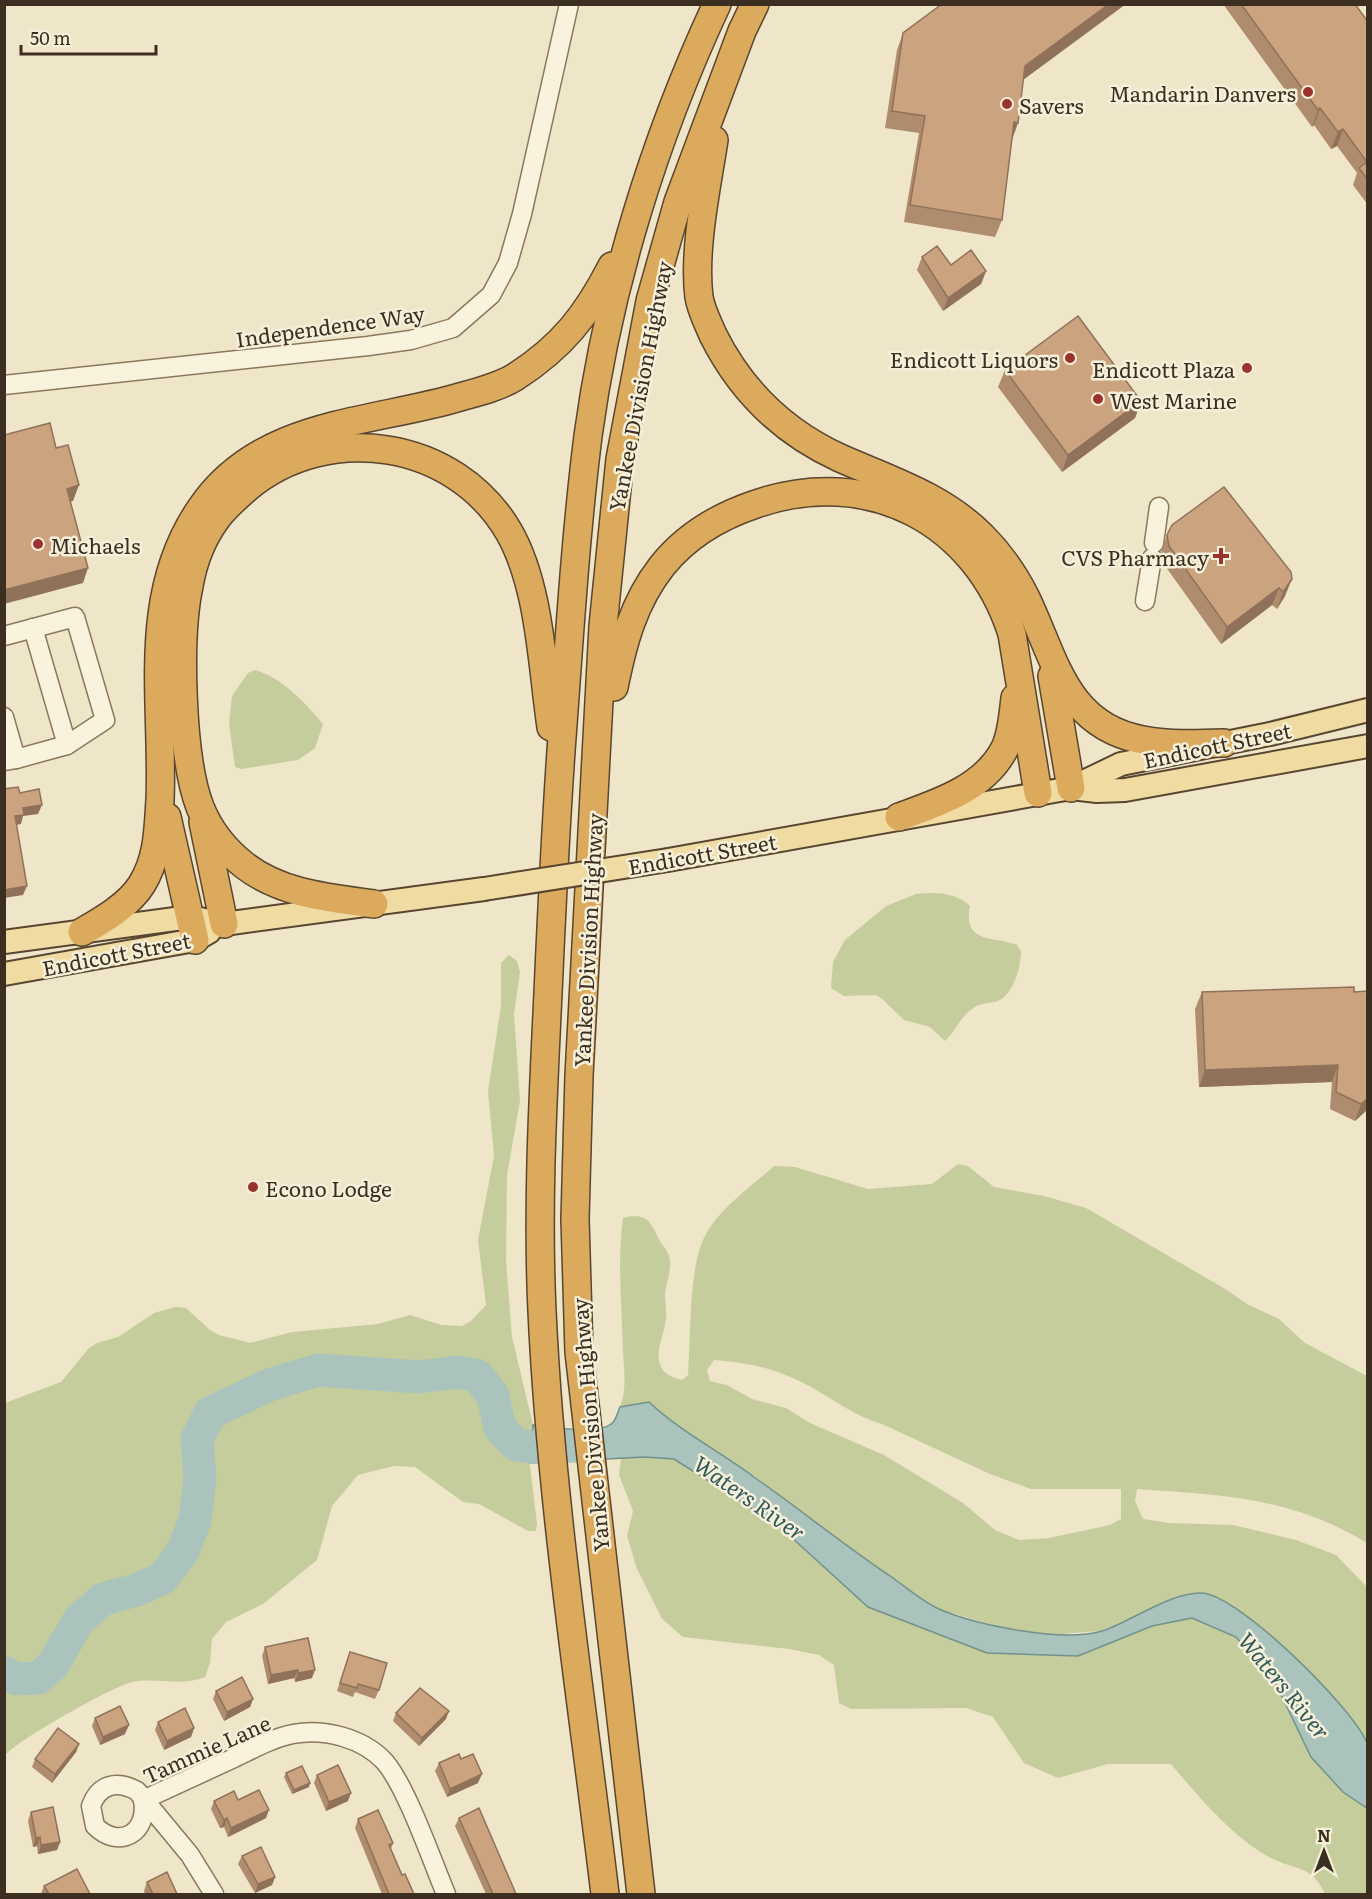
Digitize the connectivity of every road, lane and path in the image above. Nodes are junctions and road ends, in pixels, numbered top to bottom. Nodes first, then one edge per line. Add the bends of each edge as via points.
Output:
1 (569, 4) edge
2 (717, 4) edge
3 (754, 4) edge
4 (722, 82) junction
5 (637, 220) junction
6 (4, 385) edge
7 (1159, 507) dead end
8 (1145, 601) dead end
9 (33, 628) junction
10 (4, 636) edge
11 (1046, 649) junction
12 (1016, 655) junction
13 (1368, 710) edge
14 (4, 717) edge
15 (1224, 743) junction
16 (68, 745) junction
17 (1368, 746) edge
18 (10, 760) edge
19 (596, 774) junction
20 (559, 778) junction
21 (160, 784) junction
22 (1071, 788) junction
23 (1038, 793) junction
24 (200, 806) junction
25 (899, 817) junction
26 (374, 904) junction
27 (224, 924) junction
28 (192, 928) junction
29 (82, 932) junction
30 (4, 942) edge
31 (4, 974) edge
32 (213, 1894) edge
33 (446, 1894) edge
34 (605, 1894) edge
35 (641, 1894) edge

1 - 6 street, Independence Way via 508,263 491,295 453,328 411,340 368,346
2 - 5 highway, Yankee Division Highway via 675,100
3 - 4 highway, Yankee Division Highway
4 - 11 highway via 699,272 699,297 718,344 735,373 774,417 822,450 906,485 969,523 1000,554 1014,576
4 - 19 highway, Yankee Division Highway via 678,202 650,301 620,459 603,626
5 - 20 highway, Yankee Division Highway via 613,305 588,434
5 - 21 highway via 578,325 513,379 446,401 302,434 268,448 221,483 185,532 162,603 157,663
7 - 8 street
9 - 10 street
9 - 16 street
9 - 16 street via 75,617 105,720
11 - 15 highway via 1077,703 1118,733 1169,744
11 - 22 highway
12 - 19 highway via 1005,611 977,562 929,522 896,504 870,496 835,491 777,496 711,524 681,546 646,588 623,640
12 - 23 highway
12 - 25 highway via 1012,724 998,759 985,774 949,798
13 - 15 main road, Endicott Street
14 - 18 street
15 - 22 main road, Endicott Street via 1121,764
16 - 18 street
17 - 22 main road, Endicott Street via 1125,790
19 - 35 highway, Yankee Division Highway via 576,1146 576,1286 583,1404
20 - 24 highway via 529,582 509,531 490,505 445,470 424,460 374,447 347,447 318,450 264,474 217,517 199,550 184,622 184,664 187,738
20 - 34 highway, Yankee Division Highway via 540,1237 548,1408
21 - 28 highway
21 - 29 highway via 158,843 147,876 125,902
22 - 23 main road, Endicott Street
23 - 25 main road, Endicott Street
24 - 26 highway via 227,850 260,877 306,893
24 - 27 highway
25 - 26 main road, Endicott Street, bridge via 668,860
26 - 27 main road, Endicott Street
27 - 28 main road, Endicott Street
28 - 29 main road, Endicott Street
28 - 31 main road, Endicott Street
29 - 30 main road, Endicott Street
32 - 33 street, Tammie Lane via 190,1855 143,1800 286,1736 318,1732 365,1746 385,1763 400,1786

